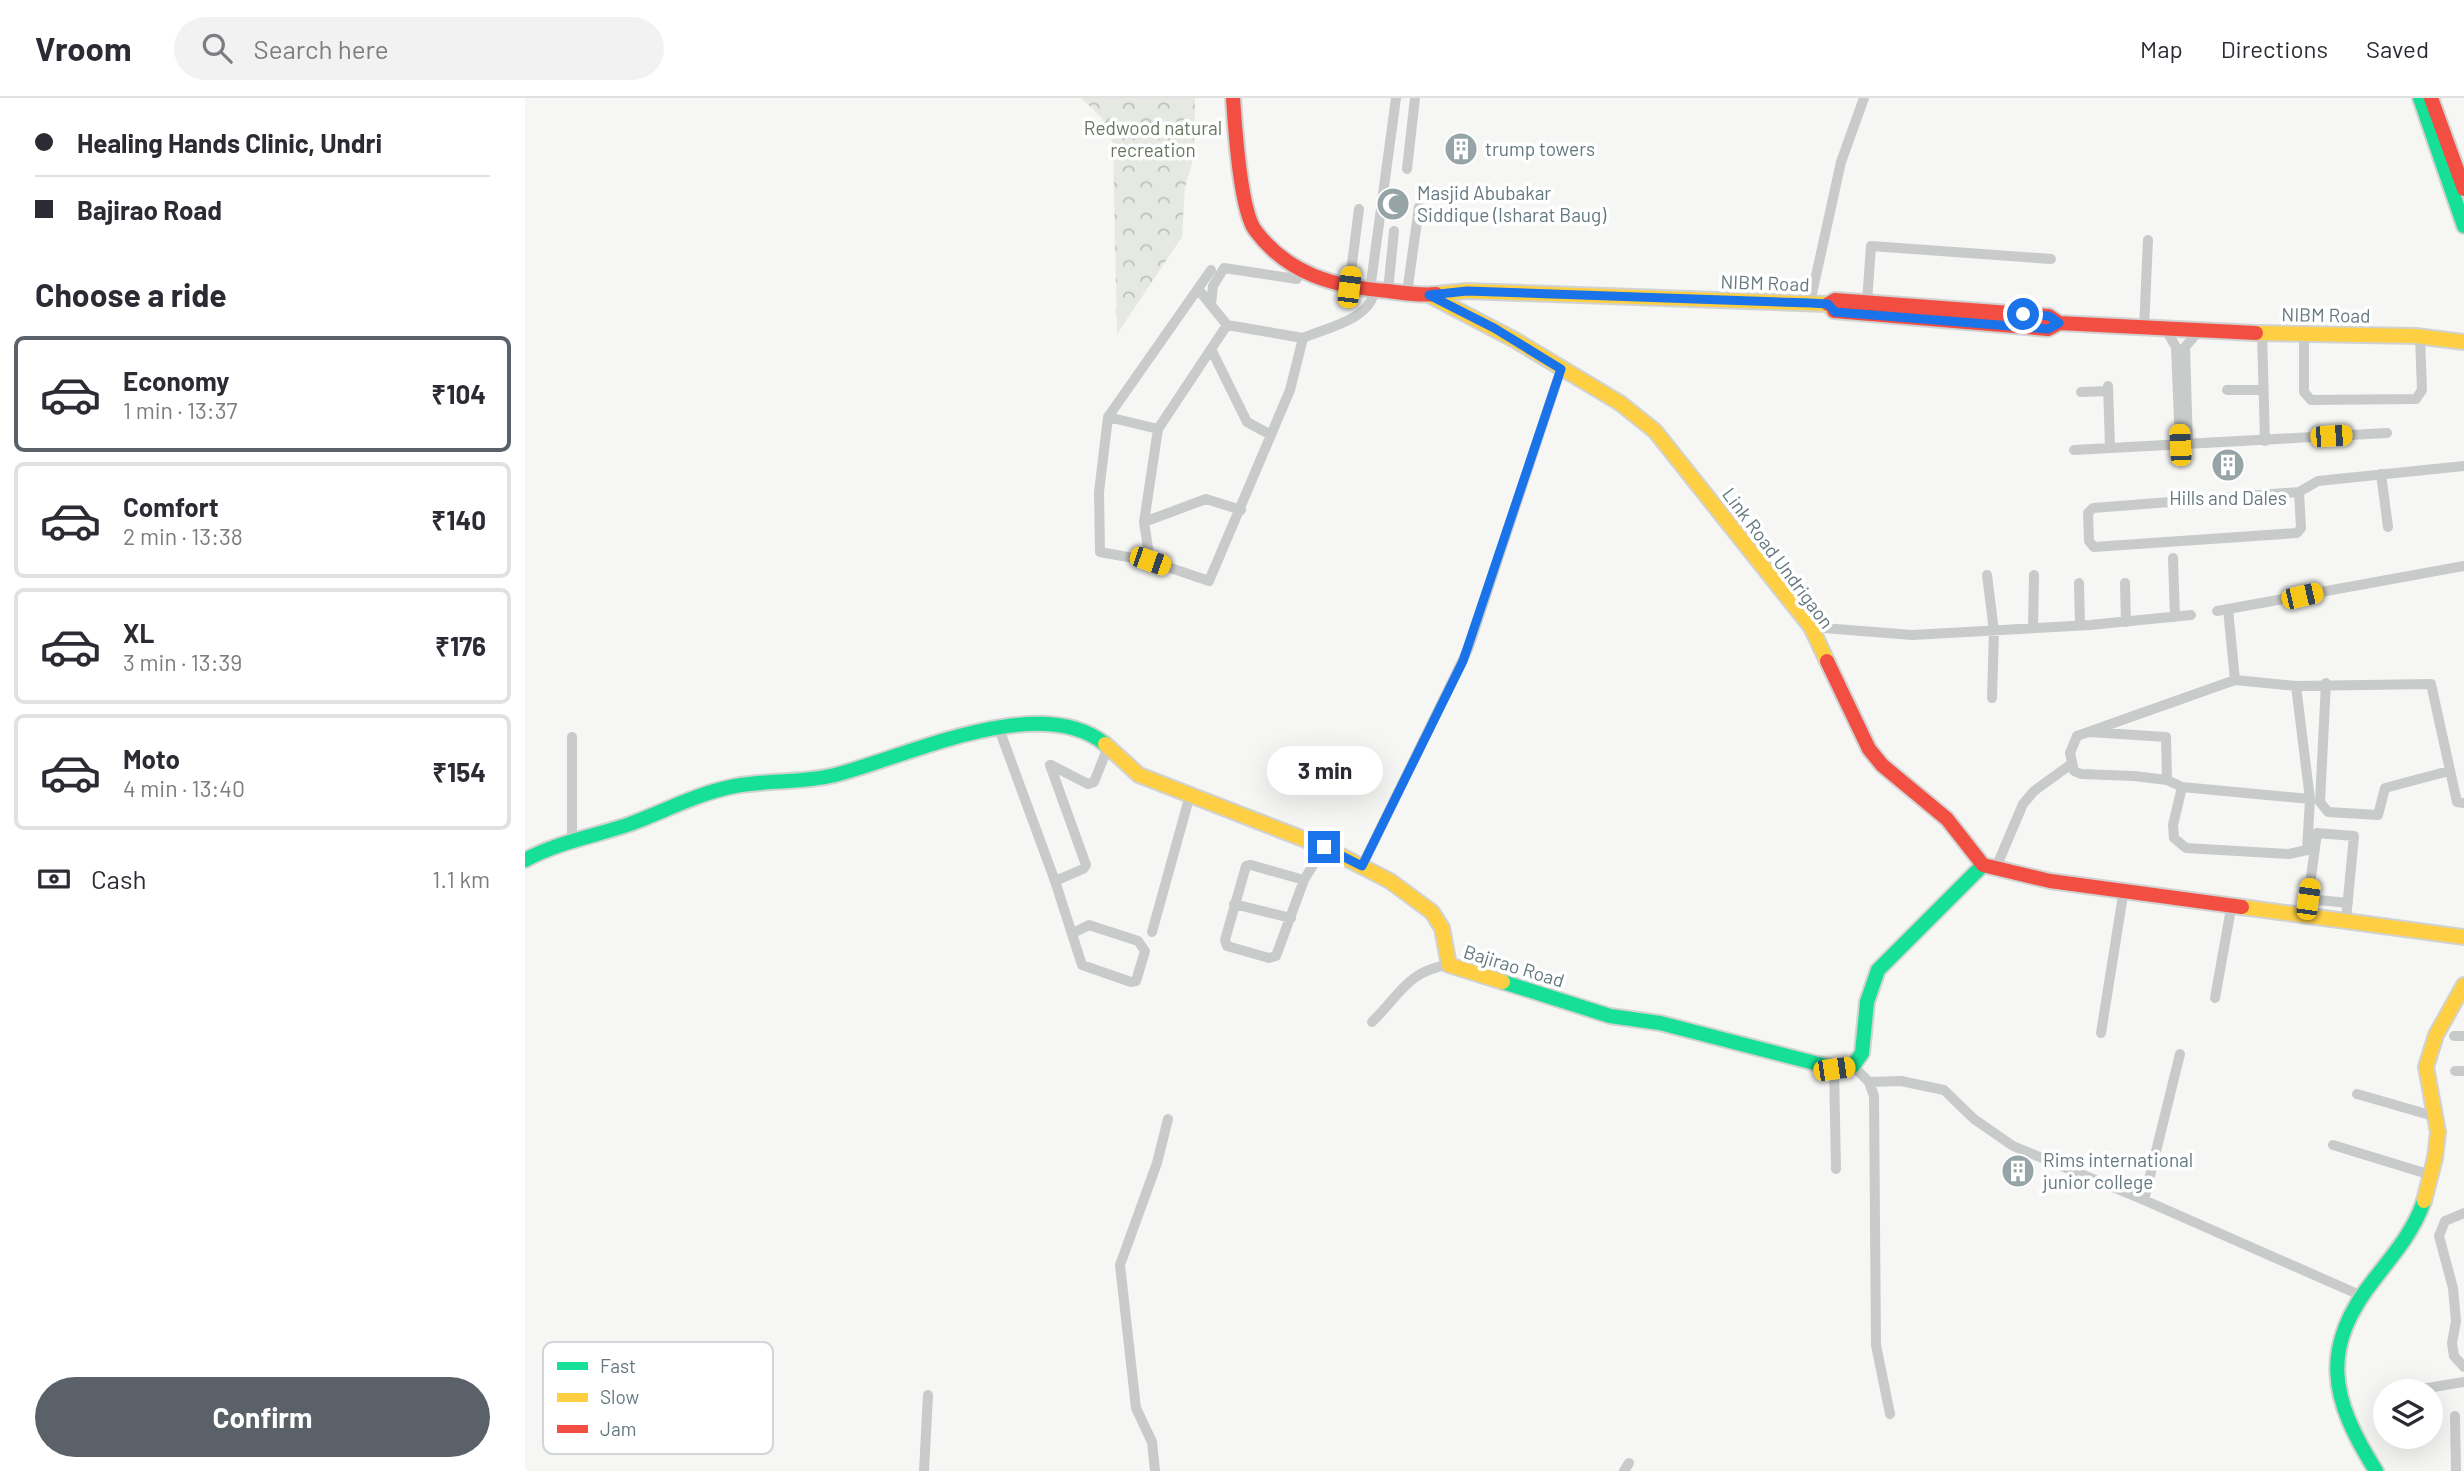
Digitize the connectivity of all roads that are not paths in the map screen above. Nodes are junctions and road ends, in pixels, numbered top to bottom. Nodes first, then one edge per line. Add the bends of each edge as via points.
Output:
1 (1233, 98) edge
2 (1396, 98) edge
3 (1415, 98) edge
4 (1864, 98) edge
5 (2420, 98) edge
6 (2431, 98) edge
7 (1407, 169) dead end
8 (2464, 189) edge
9 (1419, 207) dead end
10 (1359, 209) dead end
11 (2464, 226) edge
12 (1394, 231) dead end
13 (2148, 240) dead end
14 (2051, 259) dead end
15 (1211, 270) dead end
16 (1297, 279) dead end
17 (1349, 287) junction
18 (1198, 289) junction
19 (1377, 290) junction
20 (1408, 293) junction
21 (1429, 295) junction
22 (1867, 302) junction
23 (1810, 303) junction
24 (1828, 304) junction
25 (1211, 305) junction
26 (2059, 323) junction
27 (1227, 325) junction
28 (2144, 329) junction
29 (2166, 330) junction
30 (2198, 332) junction
31 (2262, 333) junction
32 (2304, 334) junction
33 (2420, 337) junction
34 (1303, 338) junction
35 (2464, 342) edge
36 (1211, 349) junction
37 (1561, 369) junction
38 (2227, 390) dead end
39 (2263, 390) junction
40 (2081, 392) dead end
41 (2182, 392) junction
42 (1108, 417) junction
43 (1158, 429) junction
44 (2387, 433) dead end
45 (1271, 435) junction
46 (2265, 441) junction
47 (2184, 445) junction
48 (2111, 448) junction
49 (2074, 450) dead end
50 (2464, 466) edge
51 (2381, 474) junction
52 (2299, 492) junction
53 (1241, 510) junction
54 (1144, 522) junction
55 (2388, 527) dead end
56 (2173, 558) dead end
57 (1150, 561) junction
58 (2464, 566) edge
59 (1987, 575) dead end
60 (2034, 575) dead end
61 (2079, 583) dead end
62 (2125, 583) dead end
63 (2228, 609) junction
64 (2217, 611) dead end
65 (2191, 615) dead end
66 (2175, 617) junction
67 (2126, 622) junction
68 (2080, 625) junction
69 (1811, 627) junction
70 (2033, 628) junction
71 (1994, 631) junction
72 (2235, 680) junction
73 (2326, 683) junction
74 (2296, 686) junction
75 (1992, 698) dead end
76 (998, 726) junction
77 (2085, 732) junction
78 (572, 737) dead end
79 (1108, 747) junction
80 (2070, 765) junction
81 (2449, 771) junction
82 (2167, 780) junction
83 (2182, 787) junction
84 (1189, 795) junction
85 (2310, 799) junction
86 (2464, 803) edge
87 (572, 839) junction
88 (1324, 847) junction
89 (525, 860) edge
90 (1362, 866) junction
91 (1984, 870) junction
92 (1304, 880) junction
93 (1055, 881) junction
94 (2124, 889) junction
95 (2232, 903) junction
96 (2347, 903) junction
97 (1234, 904) junction
98 (1291, 918) junction
99 (2346, 919) junction
100 (1151, 932) dead end
101 (1073, 933) junction
102 (2464, 937) edge
103 (1449, 965) junction
104 (2464, 985) edge
105 (2215, 998) dead end
106 (1372, 1022) dead end
107 (2101, 1033) dead end
108 (2180, 1054) dead end
109 (1853, 1066) junction
110 (1834, 1069) junction
111 (1869, 1082) junction
112 (2357, 1094) dead end
113 (2437, 1117) junction
114 (1168, 1119) dead end
115 (2333, 1145) dead end
116 (1836, 1169) dead end
117 (2431, 1175) junction
118 (2144, 1200) junction
119 (2464, 1213) edge
120 (2362, 1296) junction
121 (2464, 1367) edge
122 (2464, 1382) edge
123 (2443, 1385) edge
124 (928, 1395) dead end
125 (1890, 1414) dead end
126 (2455, 1416) dead end
127 (924, 1471) edge
128 (1155, 1471) edge
129 (2376, 1471) edge
130 (2456, 1471) edge

1 - 17 street, NIBM Road via 1238,166 1254,229 1292,266 1325,282
2 - 19 street
3 - 7 street
4 - 23 street via 1841,162
5 - 11 street
6 - 8 street
9 - 20 street
10 - 17 street
12 - 19 street
13 - 28 street
14 - 22 street via 1871,246
15 - 18 street
16 - 25 street via 1224,268 1213,286
17 - 19 street, NIBM Road
18 - 25 street
18 - 42 street
19 - 20 street, NIBM Road
19 - 34 street via 1364,311
20 - 21 street, NIBM Road
21 - 23 street, NIBM Road via 1467,291
21 - 37 street, Link Road Undrigaon
22 - 24 street via 1835,300
22 - 26 street via 2049,316
23 - 24 street, NIBM Road
24 - 26 street, NIBM Road via 1835,312 2048,329
25 - 27 street
26 - 28 street, NIBM Road
27 - 34 street
27 - 36 street
28 - 29 street, NIBM Road
29 - 30 street, NIBM Road
29 - 41 street via 2176,347
30 - 31 street, NIBM Road
30 - 41 street via 2185,347
31 - 32 street, NIBM Road
31 - 39 street
32 - 33 street, NIBM Road
32 - 33 street via 2304,392 2311,400 2416,399 2422,390
33 - 35 street, NIBM Road
34 - 45 street via 1290,390
36 - 43 street
36 - 45 street via 1247,422
37 - 69 street, Link Road Undrigaon via 1620,403 1655,431
37 - 90 street via 1465,656
38 - 39 street
39 - 46 street
40 - 48 street via 2108,388
41 - 47 street
42 - 43 street
42 - 57 street via 1099,492 1100,552
43 - 54 street
44 - 46 street
45 - 53 street
46 - 47 street
47 - 48 street
48 - 49 street
50 - 51 street
51 - 52 street via 2318,481
51 - 55 street
52 - 52 street via 2301,528 2297,533 2094,547 2089,541 2088,513 2093,508
53 - 54 street via 1206,499
53 - 57 street via 1209,581
54 - 57 street
56 - 66 street
58 - 63 street
59 - 71 street
60 - 70 street
61 - 68 street
62 - 67 street
63 - 64 street
63 - 72 street
65 - 66 street
66 - 67 street
67 - 68 street
68 - 70 street
69 - 71 street via 1912,635
69 - 91 street, Link Road Undrigaon via 1869,749 1947,819
70 - 71 street
71 - 75 street
72 - 74 street
72 - 77 street
73 - 74 street
73 - 81 street via 2431,684
73 - 81 street via 2320,802 2328,812 2378,815 2385,788
74 - 85 street
76 - 79 street, Bajirao Road via 1089,733
76 - 87 street, Bajirao Road via 960,733 832,775 717,790 625,825
76 - 93 street
77 - 80 street via 2077,736
77 - 82 street via 2166,737
78 - 87 street
79 - 84 street, Bajirao Road via 1139,775
79 - 93 street via 1094,782 1088,784 1050,765 1086,864
80 - 82 street via 2081,774
80 - 91 street via 2023,804
81 - 86 street via 2457,802
82 - 83 street
83 - 85 street
83 - 85 street via 2173,825 2174,838 2186,848 2298,854 2307,850
84 - 88 street, Bajirao Road
84 - 100 street
87 - 89 street, Bajirao Road
88 - 90 street, Bajirao Road
88 - 92 street
90 - 103 street, Bajirao Road via 1432,912 1442,928
91 - 94 street
91 - 109 street via 1878,970 1866,1005 1863,1053
92 - 97 street via 1248,865
92 - 98 street
93 - 101 street
94 - 95 street
94 - 107 street
95 - 99 street
95 - 105 street
96 - 96 street via 2354,836 2317,833 2308,899
96 - 99 street
97 - 98 street
97 - 98 street via 1225,940 1229,948 1276,956
99 - 102 street
101 - 101 street via 1089,925 1143,945 1136,981 1081,965
103 - 106 street via 1429,968 1412,978
103 - 110 street, Bajirao Road via 1610,1016 1660,1023
104 - 113 street via 2426,1065
108 - 118 street
109 - 110 street, Bajirao Road
109 - 111 street
110 - 116 street
111 - 118 street via 1944,1090 1974,1119 2013,1146
111 - 125 street via 1874,1096 1876,1345
112 - 113 street
113 - 117 street
114 - 128 street via 1120,1265 1136,1408 1152,1442
115 - 117 street
117 - 120 street via 2413,1227
118 - 120 street
119 - 121 street via 2445,1221 2439,1236 2453,1288 2454,1356
120 - 129 street via 2340,1341 2336,1373 2347,1424
122 - 123 street
124 - 127 street
126 - 130 street

